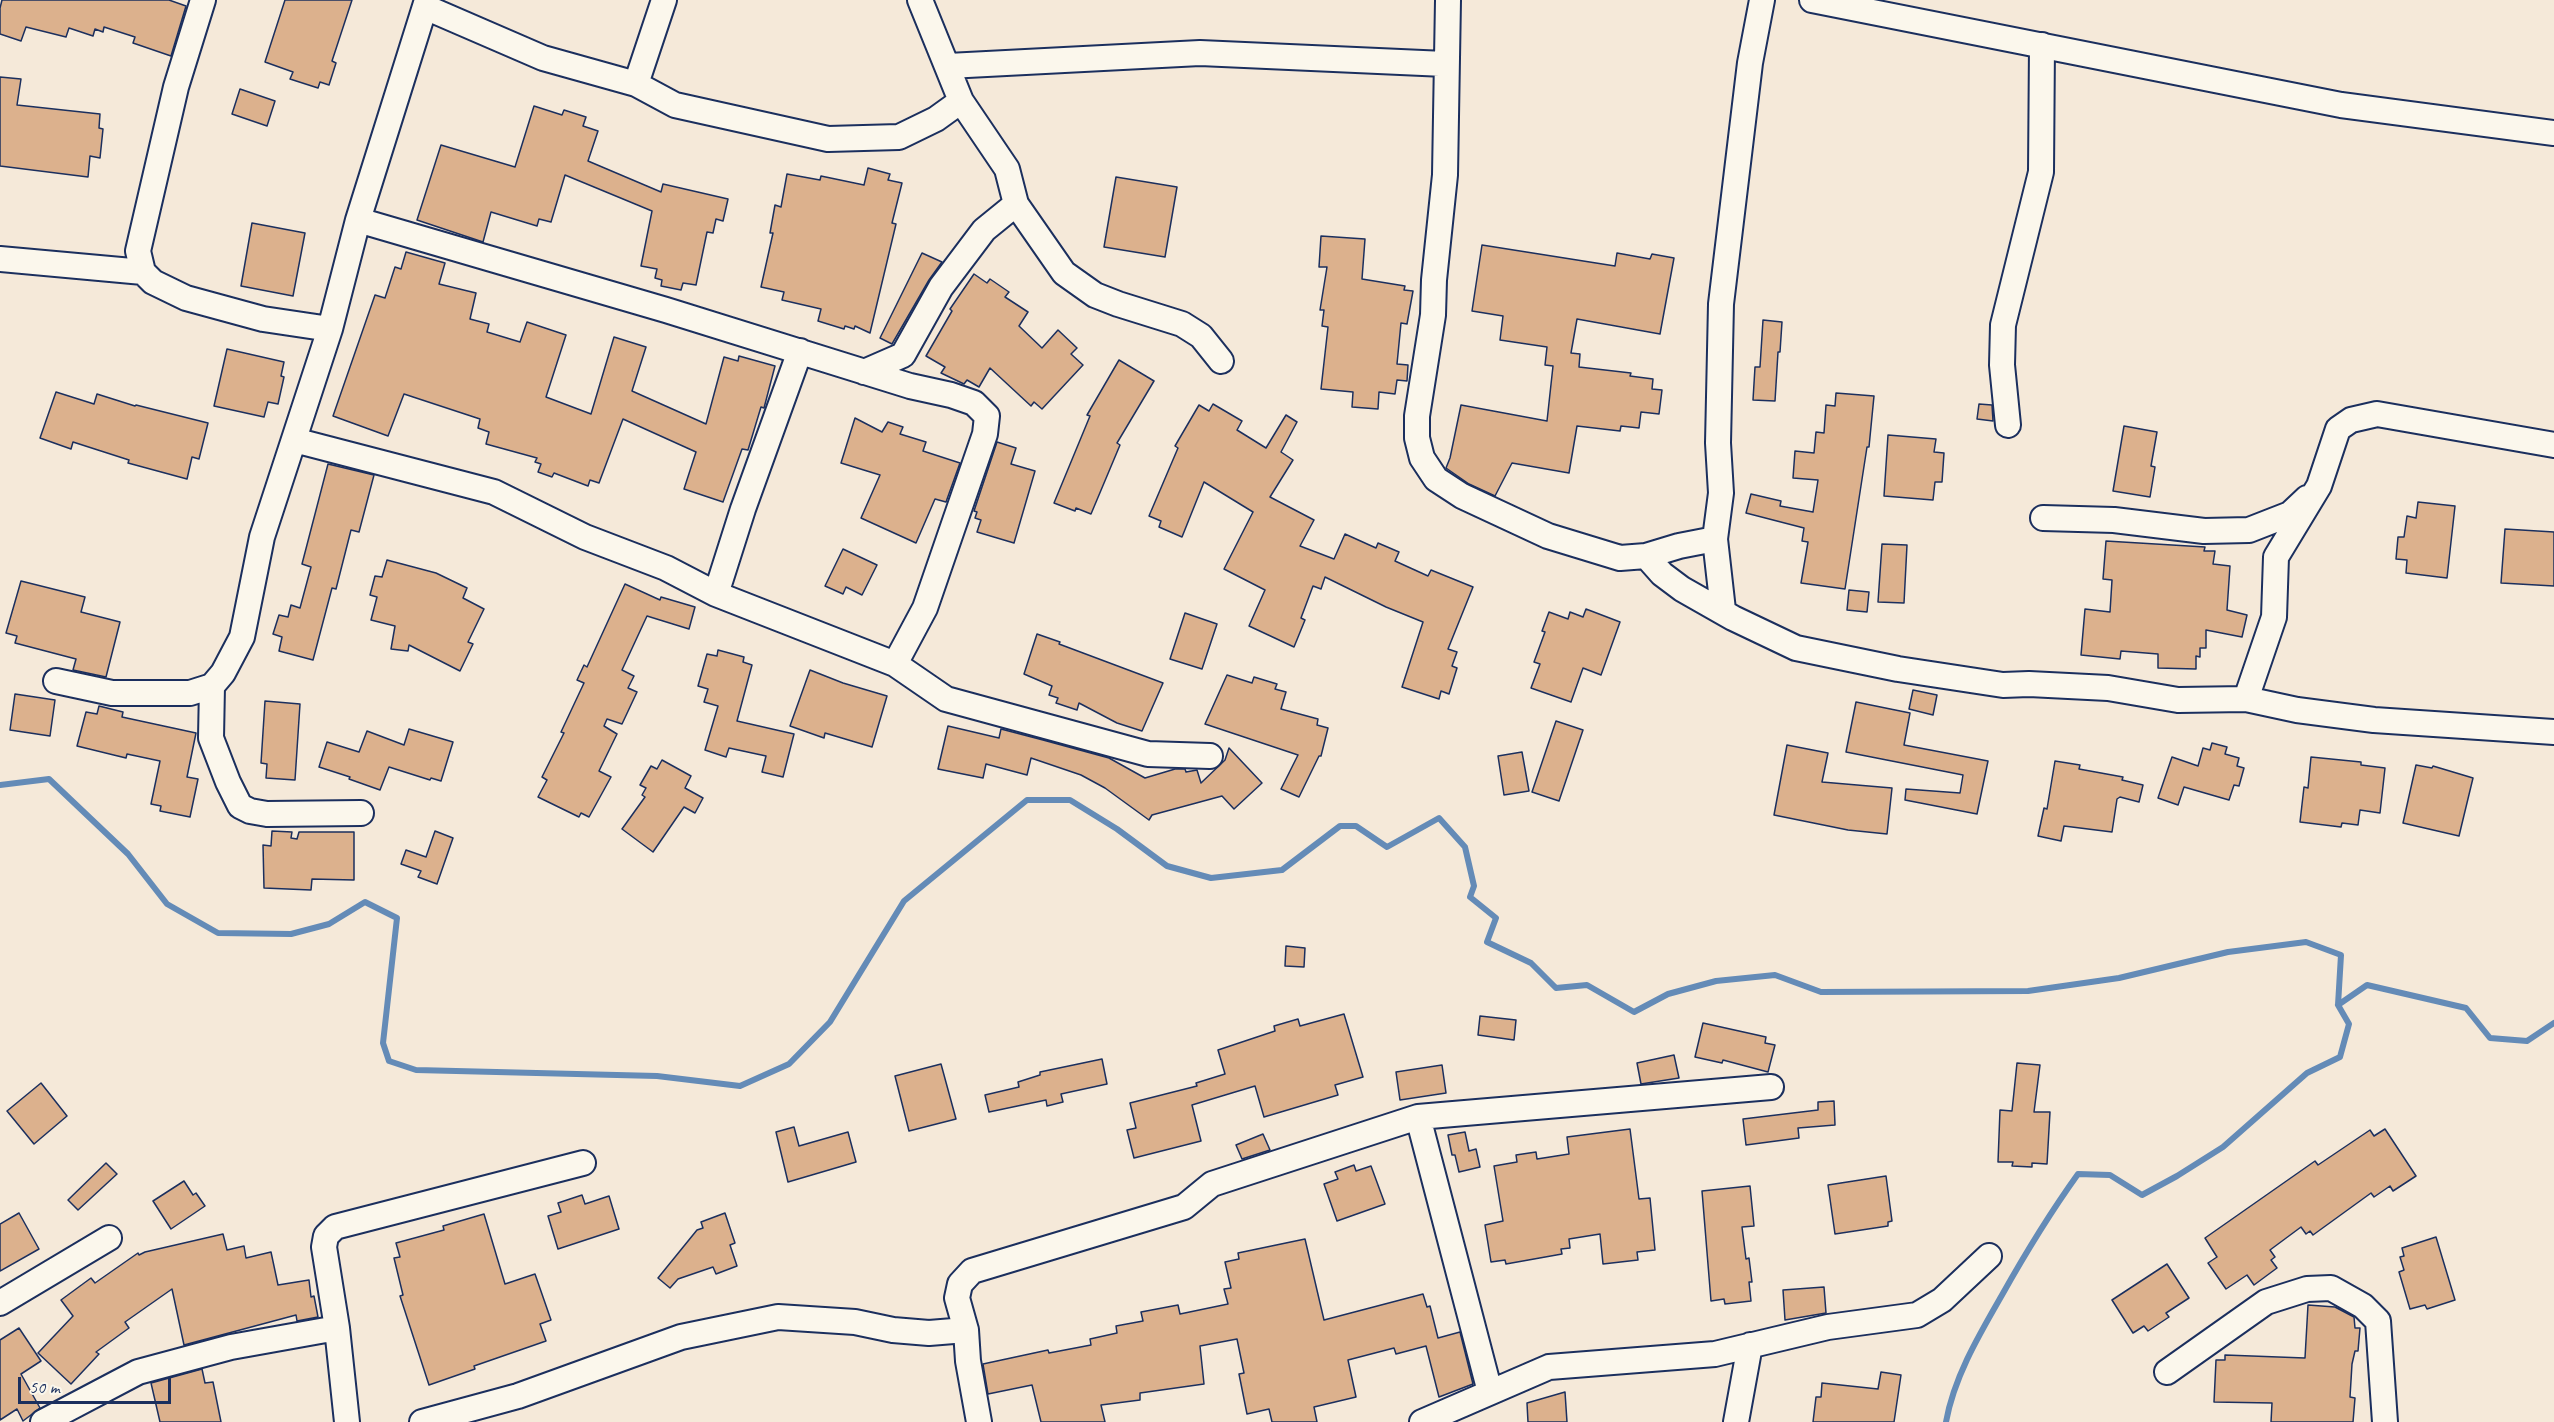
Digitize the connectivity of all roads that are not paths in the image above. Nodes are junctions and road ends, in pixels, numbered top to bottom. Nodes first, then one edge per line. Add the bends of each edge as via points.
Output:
1 (202, 0) edge
2 (664, 0) edge
3 (920, 0) edge
4 (1448, 0) edge
5 (1762, 0) edge
6 (1812, 0) edge
7 (426, 4) edge
8 (2042, 45) junction
9 (1445, 64) junction
10 (948, 66) junction
11 (636, 84) junction
12 (961, 101) junction
13 (2554, 133) edge
14 (1016, 204) junction
15 (358, 220) junction
16 (0, 260) edge
17 (143, 272) junction
18 (330, 328) junction
19 (800, 351) junction
20 (903, 355) junction
21 (1221, 361) dead end
22 (864, 372) junction
23 (910, 386) junction
24 (2008, 425) dead end
25 (294, 440) junction
26 (2554, 445) edge
27 (2319, 486) junction
28 (2043, 518) dead end
29 (1715, 539) junction
30 (1646, 556) junction
31 (716, 594) junction
32 (1723, 610) junction
33 (895, 664) junction
34 (56, 681) dead end
35 (212, 686) junction
36 (2246, 699) junction
37 (2554, 732) edge
38 (1210, 756) dead end
39 (361, 813) dead end
40 (1771, 1087) dead end
41 (1418, 1117) junction
42 (583, 1163) dead end
43 (109, 1238) dead end
44 (1989, 1257) dead end
45 (0, 1303) edge
46 (337, 1328) junction
47 (966, 1330) junction
48 (1750, 1345) junction
49 (2167, 1372) dead end
50 (1490, 1392) junction
51 (43, 1422) edge
52 (347, 1422) edge
53 (422, 1422) edge
54 (979, 1422) edge
55 (1422, 1422) edge
56 (1736, 1422) edge
57 (2385, 1422) edge

1 - 17 street via 138,250
2 - 11 street
3 - 10 street
4 - 9 street
5 - 29 street via 1750,63 1721,304 1720,493
6 - 8 street
7 - 11 street via 543,58
7 - 15 street
8 - 13 street via 2341,105
8 - 24 street via 2041,172 2003,325
9 - 10 street via 1200,53
9 - 30 street via 1445,175 1433,315 1417,416 1422,458 1436,479 1511,520 1620,558
10 - 12 street
11 - 12 street via 675,105 828,140 899,137 936,119
12 - 14 street via 1007,169
14 - 20 street via 984,230 941,287
14 - 21 street via 1064,273 1095,295 1182,324 1201,336
15 - 18 street
15 - 19 street
16 - 17 street
17 - 18 street via 153,282 186,298 263,319
18 - 25 street
19 - 22 street
19 - 31 street
20 - 22 street
20 - 23 street
22 - 23 street
23 - 33 street via 974,403 987,416 985,434 925,608
25 - 31 street via 494,492
25 - 35 street via 262,537 243,637
26 - 27 street via 2377,414 2350,420 2338,429
27 - 28 street via 2290,514 2249,530 2204,531 2114,520
27 - 36 street via 2276,557 2274,617
29 - 30 street
29 - 32 street
30 - 32 street via 1662,574
31 - 33 street
32 - 36 street via 1796,648 1898,669 2003,685 2108,688 2178,700
33 - 38 street via 946,699 1148,753
34 - 35 street via 112,693 190,693
35 - 39 street via 212,738 240,806 267,814
36 - 37 street via 2373,720
40 - 41 street
41 - 47 street via 1212,1184 1184,1207 972,1272 960,1284 957,1298
41 - 50 street
42 - 46 street via 335,1227 324,1246
43 - 45 street
44 - 48 street via 1942,1300 1917,1315 1828,1327
46 - 51 street via 231,1347 138,1372
46 - 52 street
47 - 53 street via 929,1333 855,1322 778,1317 681,1337 518,1396
47 - 54 street
48 - 50 street via 1714,1354 1549,1367
48 - 56 street
49 - 57 street via 2266,1302 2307,1289 2331,1288 2363,1306 2378,1321
50 - 55 street

